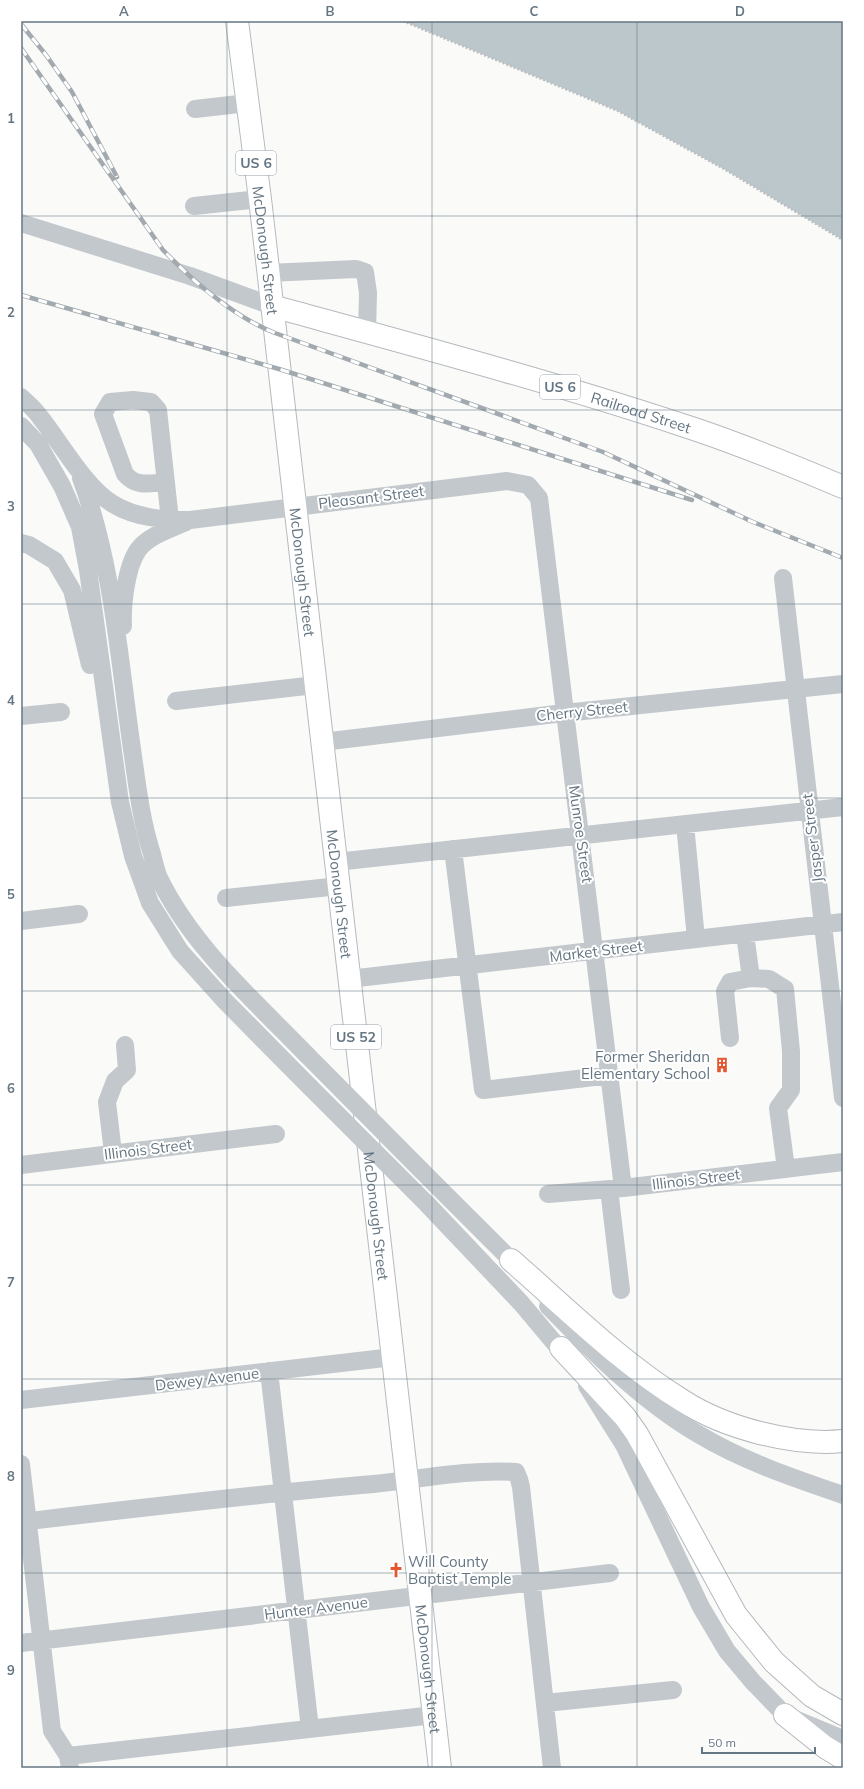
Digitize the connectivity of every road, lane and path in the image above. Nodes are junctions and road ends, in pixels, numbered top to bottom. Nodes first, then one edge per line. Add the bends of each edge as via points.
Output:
1 (238, 21) edge
2 (403, 21) edge
3 (248, 103) junction
4 (195, 109) dead end
5 (260, 199) junction
6 (194, 206) dead end
7 (21, 223) edge
8 (843, 240) edge
9 (268, 273) junction
10 (272, 306) junction
11 (367, 333) junction
12 (21, 397) edge
13 (21, 426) edge
14 (77, 466) junction
15 (166, 482) junction
16 (528, 485) joint
17 (843, 486) edge
18 (295, 507) junction
19 (170, 520) junction
20 (190, 520) junction
21 (21, 543) edge
22 (783, 578) dead end
23 (843, 684) edge
24 (315, 685) junction
25 (795, 689) junction
26 (176, 701) dead end
27 (61, 712) dead end
28 (564, 713) junction
29 (21, 716) edge
30 (127, 717) junction
31 (322, 742) junction
32 (120, 802) junction
33 (843, 807) edge
34 (809, 812) junction
35 (685, 824) junction
36 (581, 835) junction
37 (452, 849) junction
38 (336, 862) junction
39 (339, 886) junction
40 (226, 898) dead end
41 (78, 914) dead end
42 (21, 921) edge
43 (843, 922) edge
44 (822, 925) junction
45 (745, 934) junction
46 (696, 939) junction
47 (596, 951) junction
48 (468, 966) junction
49 (751, 978) junction
50 (349, 979) junction
51 (730, 1038) dead end
52 (125, 1045) dead end
53 (840, 1046) edge
54 (611, 1076) junction
55 (843, 1098) edge
56 (276, 1134) dead end
57 (113, 1153) junction
58 (843, 1162) edge
59 (21, 1165) edge
60 (786, 1169) junction
61 (616, 1188) junction
62 (548, 1194) dead end
63 (511, 1260) junction
64 (621, 1290) dead end
65 (561, 1348) junction
66 (393, 1357) junction
67 (269, 1372) junction
68 (21, 1400) edge
69 (843, 1441) edge
70 (21, 1464) edge
71 (407, 1480) junction
72 (282, 1492) junction
73 (843, 1495) edge
74 (24, 1521) edge
75 (610, 1573) dead end
76 (532, 1583) junction
77 (421, 1596) junction
78 (296, 1611) junction
79 (42, 1641) junction
80 (21, 1643) edge
81 (674, 1690) dead end
82 (545, 1703) junction
83 (843, 1714) edge
84 (434, 1715) junction
85 (785, 1715) junction
86 (310, 1729) junction
87 (843, 1739) edge
88 (843, 1758) edge
89 (69, 1762) edge
90 (440, 1768) edge
91 (552, 1768) edge

1 - 3 main road, McDonough Street / US 6
2 - 8 path via 618,112 724,169
3 - 4 street
3 - 5 main road, McDonough Street / US 6
5 - 6 street
5 - 9 main road, McDonough Street / US 6
7 - 10 street via 190,276
9 - 10 main road, McDonough Street / US 6
9 - 11 street via 356,269 365,272 368,293
10 - 11 main road, Railroad Street / US 6
10 - 18 main road, McDonough Street / US 52
11 - 17 main road, Railroad Street / US 6 via 564,388 686,426
12 - 14 street via 39,415
13 - 32 street via 38,444 62,486 80,527
14 - 19 street via 93,487 113,504 146,516
14 - 30 street via 93,509 105,557
15 - 15 street via 158,410 151,402 110,402 103,414 125,474 131,481 140,484
15 - 19 street
16 - 18 street, Pleasant Street via 507,481
16 - 28 street, Munroe Street via 539,498
18 - 20 street, Pleasant Street
18 - 24 main road, McDonough Street / US 52
19 - 20 street
20 - 30 street via 153,538 138,550 127,576 123,617
21 - 32 street via 55,561 72,590
22 - 25 street, Jasper Street
23 - 25 street, Cherry Street
24 - 26 street
24 - 31 main road, McDonough Street / US 52
25 - 28 street, Cherry Street
25 - 34 street, Jasper Street
27 - 29 street
28 - 31 street, Cherry Street
28 - 36 street, Munroe Street
30 - 63 street, bridge via 145,832 159,877 184,921 231,977
31 - 38 main road, McDonough Street / US 52
32 - 65 street, bridge via 133,856 150,903 180,951 225,1001 428,1205
33 - 34 street
34 - 35 street
34 - 44 street, Jasper Street
35 - 36 street
35 - 46 street
36 - 37 street
36 - 47 street, Munroe Street
37 - 38 street
37 - 48 street
38 - 39 main road, McDonough Street / US 52
39 - 40 street
39 - 50 main road, McDonough Street / US 52
41 - 42 street
43 - 44 street, Market Street
44 - 45 street, Market Street
44 - 53 street, Jasper Street
45 - 46 street, Market Street
45 - 49 street
46 - 47 street, Market Street
47 - 48 street, Market Street
47 - 54 street, Munroe Street
48 - 50 street, Market Street
48 - 54 street via 483,1090
49 - 51 street via 730,982 725,991
49 - 60 street via 770,979 785,989 792,1090 778,1108
50 - 66 main road, McDonough Street / US 52
52 - 57 street via 127,1070 115,1081 107,1102
53 - 55 street, Jasper Street
54 - 61 street, Munroe Street
56 - 57 street, Illinois Street
57 - 59 street, Illinois Street
58 - 60 street, Illinois Street
60 - 61 street, Illinois Street
61 - 62 street, Illinois Street
61 - 64 street, Munroe Street
63 - 69 main road via 627,1361 684,1402 724,1421 772,1436 826,1443
63 - 73 street via 538,1294 581,1340 653,1404 697,1434 737,1455
65 - 83 main road via 625,1417 637,1434 736,1615 754,1640 812,1696
65 - 85 street via 624,1445 712,1628 752,1682
66 - 67 street, Dewey Avenue
66 - 71 main road, McDonough Street / US 52
67 - 68 street, Dewey Avenue
67 - 72 street
70 - 74 street
71 - 72 street
71 - 76 street via 499,1471 516,1472 520,1479
71 - 77 main road, McDonough Street / US 52
72 - 74 street
72 - 78 street
74 - 79 street
75 - 76 street, Hunter Avenue
76 - 77 street, Hunter Avenue
76 - 82 street
77 - 78 street, Hunter Avenue
77 - 84 main road, McDonough Street / US 52
78 - 79 street, Hunter Avenue
78 - 86 street
79 - 80 street, Hunter Avenue
79 - 89 street via 52,1731
81 - 82 street
82 - 91 street
84 - 86 street
84 - 90 main road, McDonough Street / US 52
85 - 87 street
85 - 88 main road
86 - 89 street

